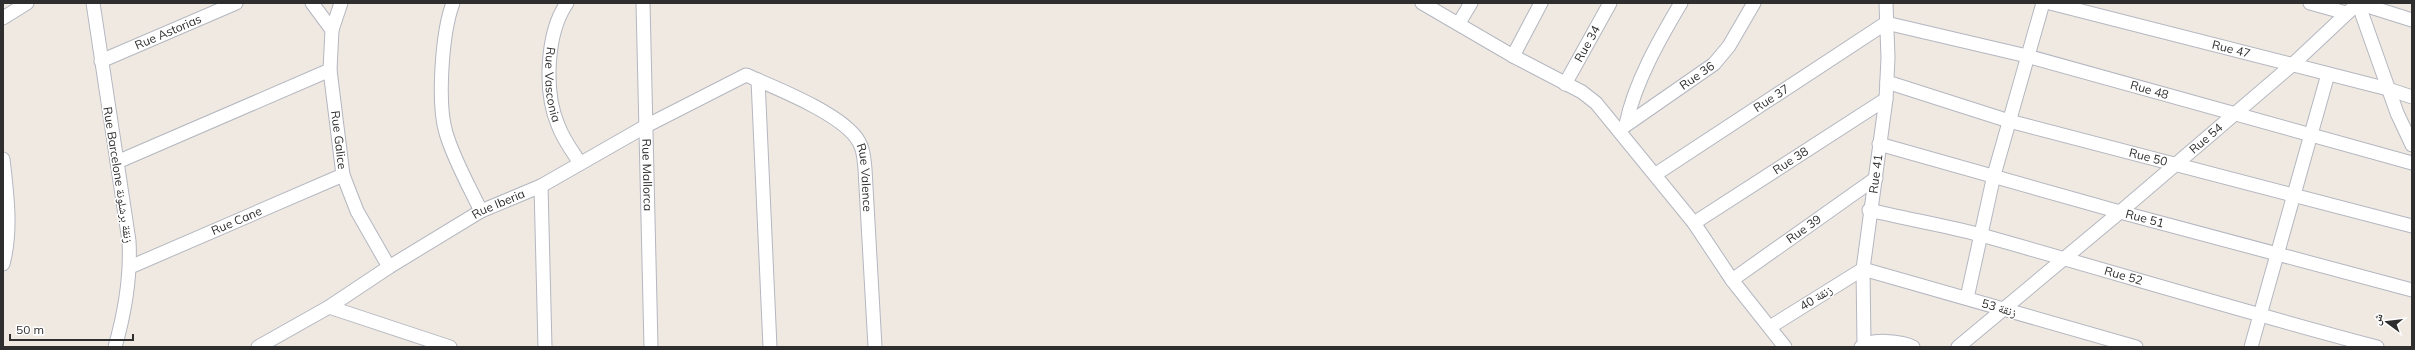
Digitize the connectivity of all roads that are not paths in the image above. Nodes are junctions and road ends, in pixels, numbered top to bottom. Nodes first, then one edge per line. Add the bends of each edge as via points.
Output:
1 (27, 3) edge
2 (93, 3) edge
3 (236, 3) edge
4 (312, 3) edge
5 (341, 3) edge
6 (453, 3) edge
7 (567, 3) edge
8 (643, 3) edge
9 (1422, 3) edge
10 (1471, 3) edge
11 (1541, 3) edge
12 (1610, 3) edge
13 (1680, 3) edge
14 (1754, 3) edge
15 (1886, 3) edge
16 (2043, 3) edge
17 (2050, 3) edge
18 (2310, 3) edge
19 (2358, 3) edge
20 (2346, 13) junction
21 (3, 18) edge
22 (2412, 20) edge
23 (1886, 22) junction
24 (1459, 23) junction
25 (332, 30) junction
26 (1513, 56) junction
27 (2027, 56) junction
28 (101, 61) junction
29 (2292, 65) junction
30 (330, 70) junction
31 (2328, 74) junction
32 (752, 78) junction
33 (1887, 82) junction
34 (1565, 84) junction
35 (2388, 89) junction
36 (2412, 97) edge
37 (1886, 98) junction
38 (2233, 114) junction
39 (2009, 121) junction
40 (646, 126) junction
41 (1623, 127) junction
42 (2311, 134) junction
43 (1879, 144) junction
44 (2412, 145) edge
45 (3, 159) edge
46 (117, 162) junction
47 (580, 163) junction
48 (2412, 163) edge
49 (2174, 164) junction
50 (1656, 174) junction
51 (343, 175) junction
52 (1994, 175) junction
53 (1876, 178) junction
54 (540, 186) junction
55 (2293, 195) junction
56 (1869, 210) junction
57 (481, 211) junction
58 (2120, 212) junction
59 (1694, 223) junction
60 (2412, 226) edge
61 (1980, 235) junction
62 (2278, 256) junction
63 (2061, 260) junction
64 (3, 264) edge
65 (130, 267) junction
66 (389, 267) junction
67 (1862, 269) junction
68 (1732, 280) junction
69 (2412, 290) edge
70 (1967, 298) junction
71 (329, 307) junction
72 (2004, 310) junction
73 (2260, 315) junction
74 (1770, 327) junction
75 (1863, 345) edge
76 (115, 347) edge
77 (258, 347) edge
78 (450, 347) edge
79 (545, 347) edge
80 (651, 347) edge
81 (770, 347) edge
82 (875, 347) edge
83 (1785, 347) edge
84 (1913, 347) edge
85 (1958, 347) edge
86 (2136, 347) edge
87 (2251, 347) edge
88 (2377, 347) edge

1 - 21 street
2 - 28 street, Rue Barcelone زنقة برشلونة
3 - 28 street, Rue Astorias
4 - 25 street
5 - 25 street, Rue Galice
6 - 57 street via 443,55 442,86 446,133
7 - 47 street, Rue Vasconia via 562,11 552,45 550,89 558,125
8 - 40 street, Rue Mallorca
9 - 24 street
10 - 24 street
11 - 26 street
12 - 34 street, Rue 34
13 - 41 street via 1646,70
14 - 41 street, Rue 36 via 1729,46 1714,64
15 - 23 street, Rue 41
16 - 27 street
17 - 29 street, Rue 47
18 - 20 street
19 - 20 street, Rue 54
19 - 22 street
19 - 35 street
20 - 29 street, Rue 54
23 - 27 street, Rue 48
23 - 33 street, Rue 41
23 - 50 street, Rue 37
24 - 26 street
25 - 30 street, Rue Galice
26 - 34 street
27 - 38 street, Rue 48
27 - 39 street
28 - 46 street, Rue Barcelone زنقة برشلونة
29 - 31 street, Rue 47
29 - 38 street, Rue 54
30 - 46 street
30 - 51 street, Rue Galice
31 - 35 street, Rue 47
31 - 42 street
32 - 40 street, Rue Iberia
32 - 81 street
32 - 82 street, Rue Valence via 805,101 854,134 860,142 865,169
33 - 37 street, Rue 41
33 - 39 street, Rue 50
34 - 41 street via 1582,92
35 - 36 street, Rue 47
35 - 44 street
37 - 43 street, Rue 41
37 - 59 street, Rue 38
38 - 42 street, Rue 48
38 - 49 street, Rue 54
39 - 49 street, Rue 50
39 - 52 street
40 - 47 street, Rue Iberia
40 - 80 street, Rue Mallorca
41 - 50 street
42 - 48 street, Rue 48
42 - 55 street
43 - 52 street, Rue 51
43 - 53 street, Rue 41
45 - 64 street via 9,211 9,242
46 - 65 street, Rue Barcelone زنقة برشلونة via 127,217
47 - 54 street, Rue Iberia
49 - 55 street, Rue 50
49 - 58 street, Rue 54
50 - 59 street
51 - 65 street, Rue Cane
51 - 66 street, Rue Galice via 357,212
52 - 58 street, Rue 51
52 - 61 street
53 - 56 street, Rue 41
53 - 68 street, Rue 39
54 - 57 street, Rue Iberia
54 - 79 street
55 - 60 street, Rue 50
55 - 62 street
56 - 61 street, Rue 52
56 - 67 street, Rue 41
57 - 66 street, Rue Iberia
58 - 62 street, Rue 51
58 - 63 street, Rue 54
59 - 68 street
61 - 63 street, Rue 52
61 - 70 street
62 - 69 street, Rue 51
62 - 73 street
63 - 72 street, Rue 54
63 - 73 street, Rue 52
65 - 76 street, Rue Barcelone زنقة برشلونة via 122,324
66 - 71 street, Rue Iberia
67 - 70 street, زنقة 53
67 - 74 street, زنقة 40
67 - 75 street, Rue 41
68 - 74 street
70 - 72 street, زنقة 53
71 - 77 street, Rue Iberia
71 - 78 street
72 - 85 street, Rue 54
72 - 86 street, زنقة 53
73 - 87 street
73 - 88 street, Rue 52
74 - 83 street
75 - 84 street via 1887,341

